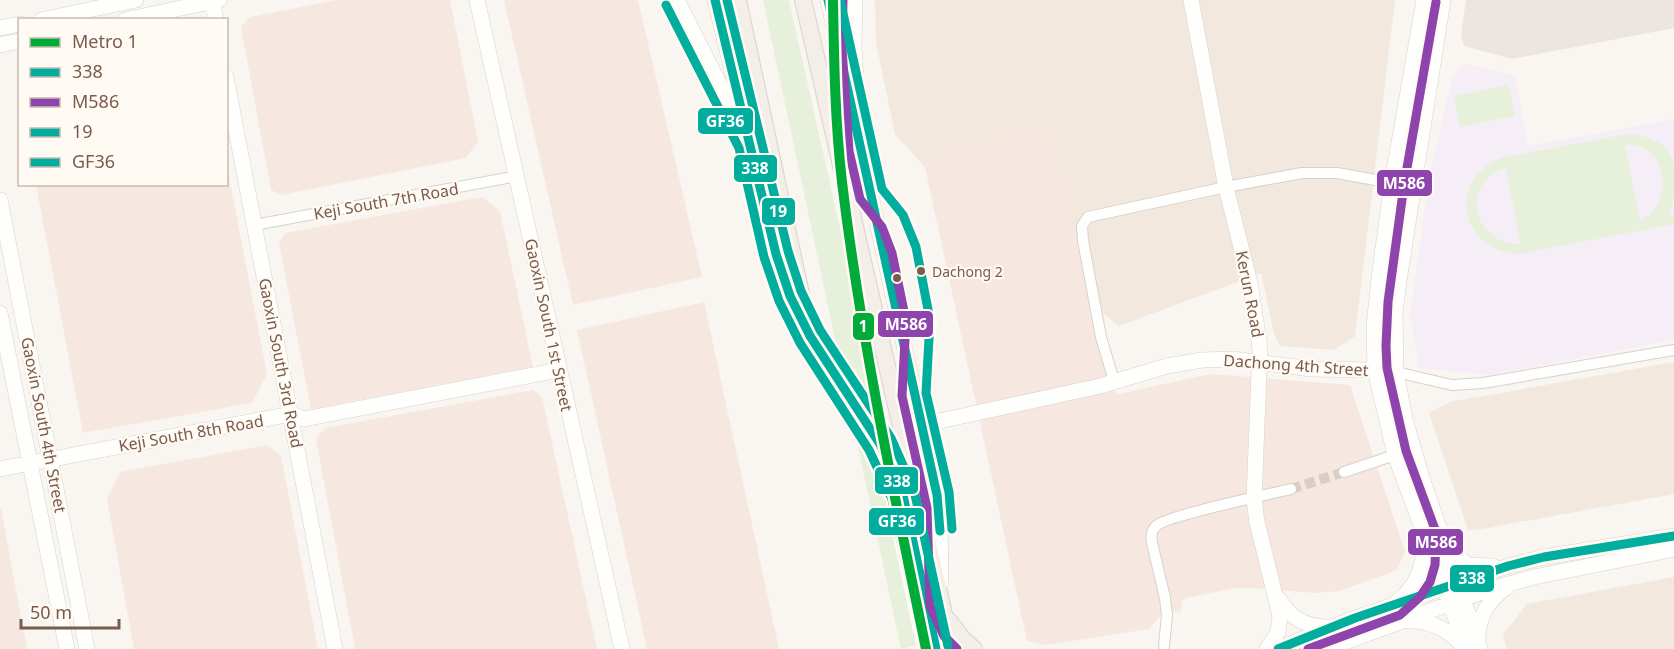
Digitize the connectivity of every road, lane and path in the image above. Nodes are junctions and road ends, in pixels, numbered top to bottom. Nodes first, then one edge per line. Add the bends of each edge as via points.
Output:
1 (136, 0) edge
2 (214, 0) edge
3 (477, 0) edge
4 (677, 0) edge
5 (715, 0) edge
6 (738, 0) edge
7 (803, 0) edge
8 (828, 0) edge
9 (855, 0) edge
10 (1191, 0) edge
11 (1424, 0) edge
12 (1443, 0) edge
13 (50, 18) edge
14 (134, 18) edge
15 (216, 18) edge
16 (18, 24) edge
17 (0, 28) edge
18 (18, 41) edge
19 (0, 45) edge
20 (228, 88) edge
21 (750, 144) junction
22 (861, 148) junction
23 (517, 176) junction
24 (1392, 183) junction
25 (1226, 187) junction
26 (0, 200) edge
27 (254, 225) junction
28 (0, 313) edge
29 (810, 336) junction
30 (1674, 350) edge
31 (1260, 362) junction
32 (559, 370) junction
33 (1375, 370) junction
34 (1396, 372) junction
35 (1114, 381) junction
36 (291, 414) junction
37 (921, 425) junction
38 (1395, 455) junction
39 (50, 459) junction
40 (29, 463) junction
41 (0, 469) edge
42 (1344, 472) tunnel mouth
43 (1291, 489) tunnel mouth
44 (1254, 499) junction
45 (1440, 533) junction
46 (1424, 536) junction
47 (1674, 536) edge
48 (1674, 549) edge
49 (1508, 566) junction
50 (1515, 582) junction
51 (1450, 585) junction
52 (1274, 591) junction
53 (1456, 601) junction
54 (942, 604) junction
55 (1393, 605) junction
56 (1396, 622) junction
57 (1329, 627) junction
58 (1164, 646) dead end
59 (1472, 647) edge
60 (67, 649) edge
61 (87, 649) edge
62 (335, 649) edge
63 (622, 649) edge
64 (936, 649) edge
65 (952, 649) edge
66 (974, 649) edge
67 (1268, 649) edge
68 (1278, 649) edge
69 (1326, 649) edge

1 - 13 street
2 - 14 street
2 - 15 street
3 - 23 street, Gaoxin South 1st Street
4 - 21 street
5 - 21 street
6 - 29 main road
7 - 54 main road
8 - 22 street
9 - 22 street
10 - 25 street, Kerun Road
11 - 24 street
12 - 34 street via 1395,313
16 - 17 street
18 - 19 street
20 - 27 street, Gaoxin South 3rd Road
21 - 29 street via 776,254 790,296
22 - 37 street
23 - 27 street, Keji South 7th Road
23 - 32 street, Gaoxin South 1st Street
24 - 25 street via 1319,172
24 - 33 street via 1376,301
25 - 31 street, Kerun Road via 1250,284
25 - 35 street via 1094,214 1084,221 1083,241 1097,321
26 - 39 street, Gaoxin South 4th Street
27 - 36 street, Gaoxin South 3rd Road
28 - 40 street, Gaoxin South 4th Street
29 - 64 main road via 880,444 903,495
30 - 34 street, Dachong 4th Street via 1483,383 1452,385
31 - 33 street, Dachong 4th Street via 1312,369
31 - 35 street, Dachong 4th Street via 1185,362
31 - 44 street, Kerun Road
32 - 36 street, Keji South 8th Road via 304,419
32 - 63 street, Gaoxin South 1st Street
33 - 34 street, Dachong 4th Street
33 - 38 street
34 - 45 street via 1411,444
35 - 37 street, Dachong 4th Street
36 - 39 street, Keji South 8th Road
36 - 62 street, Gaoxin South 3rd Road
37 - 54 street via 939,506
38 - 42 street
38 - 46 street
39 - 40 street, Keji South 8th Road
39 - 61 street, Gaoxin South 4th Street
40 - 41 street, Keji South 8th Road
40 - 60 street, Gaoxin South 4th Street
43 - 44 street
44 - 52 street, Kerun Road
44 - 58 street via 1155,526 1152,543 1167,615
45 - 49 street via 1448,548 1467,565
45 - 51 street
46 - 51 street
46 - 55 street via 1419,576
47 - 49 street
48 - 50 street
49 - 51 street
50 - 53 street
50 - 59 street via 1495,596 1484,612
51 - 53 street
51 - 55 street
52 - 57 street via 1296,620
52 - 67 street, Kerun Road via 1280,625
53 - 56 street
53 - 59 street
54 - 65 main road
54 - 66 main road via 954,630
55 - 57 street
56 - 59 street via 1421,621 1437,626
56 - 69 street
57 - 68 street

